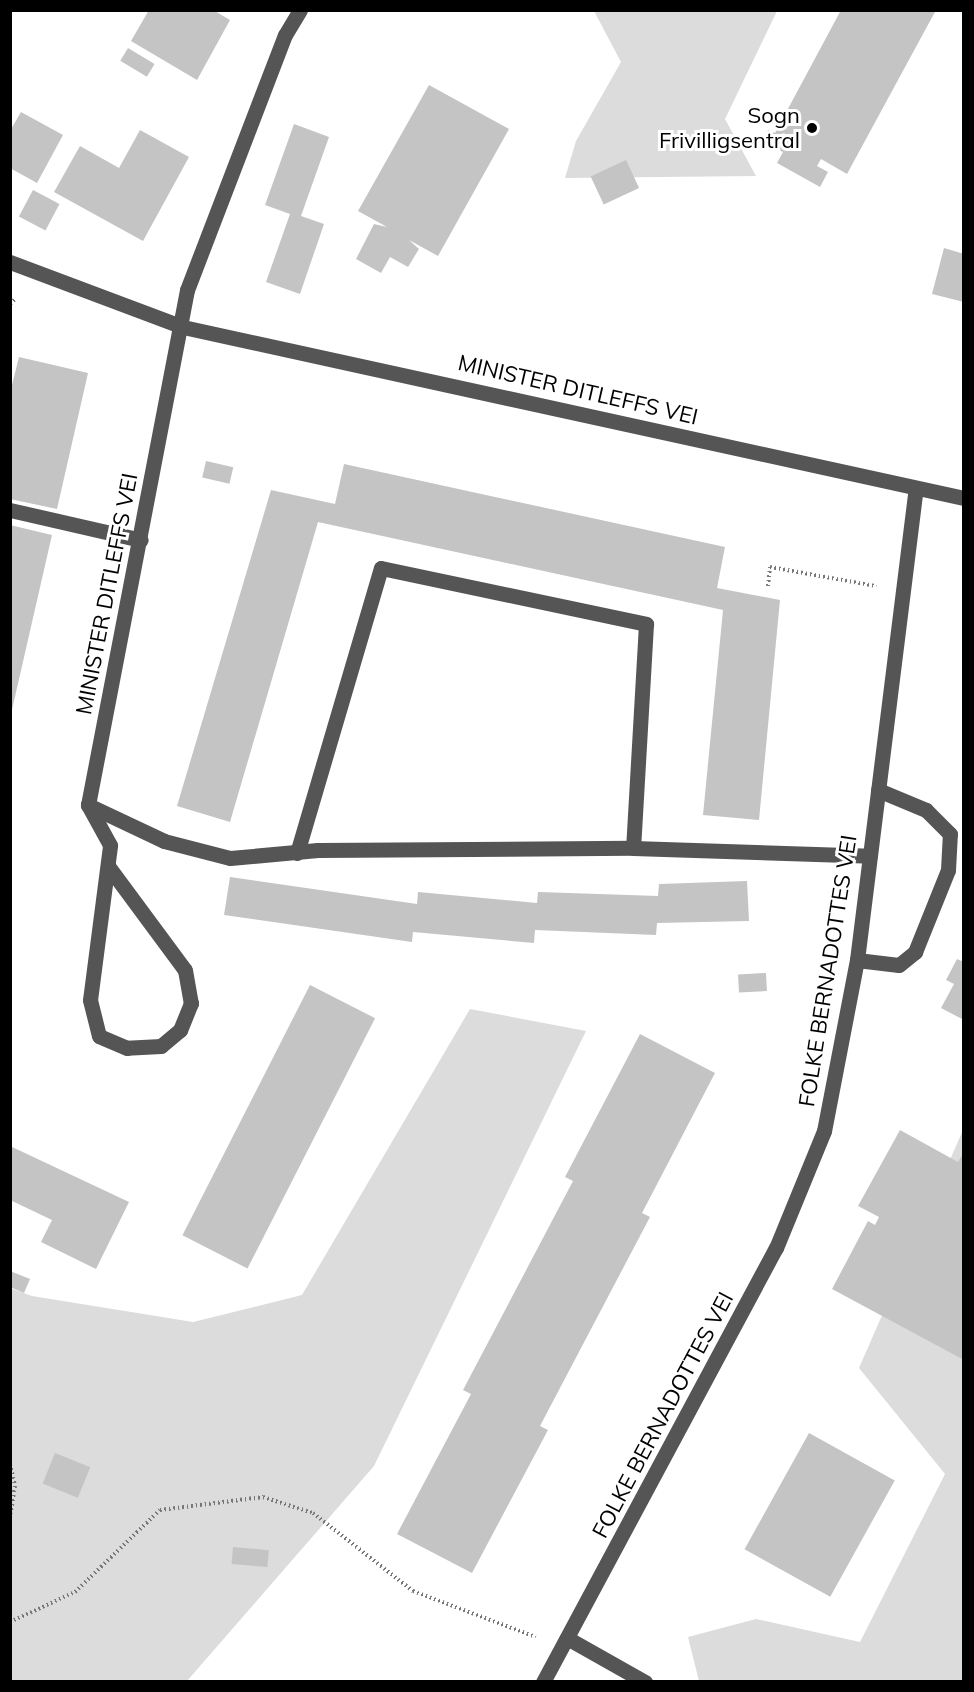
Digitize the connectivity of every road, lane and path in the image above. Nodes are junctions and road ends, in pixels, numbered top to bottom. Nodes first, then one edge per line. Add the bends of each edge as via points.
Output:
1 (298, 11) edge
2 (10, 262) edge
3 (16, 298) dead end
4 (10, 304) edge
5 (183, 327) junction
6 (916, 489) junction
7 (963, 498) edge
8 (10, 510) edge
9 (141, 540) junction
10 (768, 586) dead end
11 (903, 591) junction
12 (878, 790) junction
13 (88, 805) junction
14 (633, 848) junction
15 (297, 853) junction
16 (870, 856) junction
17 (108, 866) junction
18 (857, 960) junction
19 (10, 1464) edge
20 (10, 1519) edge
21 (10, 1622) edge
22 (565, 1642) junction
23 (543, 1682) edge
24 (645, 1682) edge

1 - 5 street, MINISTER DITLEFFS VEI via 187,290
2 - 5 street, MINISTER DITLEFFS VEI
3 - 4 path
5 - 6 street, MINISTER DITLEFFS VEI
5 - 9 street, MINISTER DITLEFFS VEI
6 - 7 street, MINISTER DITLEFFS VEI
6 - 11 street, FOLKE BERNADOTTES VEI
8 - 9 street
9 - 13 street, MINISTER DITLEFFS VEI
10 - 11 path via 770,567
11 - 12 street, FOLKE BERNADOTTES VEI
12 - 16 street, FOLKE BERNADOTTES VEI
12 - 18 street via 926,810 950,834 948,870 915,952 899,965
13 - 15 street via 164,841 230,858
13 - 17 street via 110,845
14 - 15 street
14 - 15 street via 646,624 381,568
14 - 16 street
16 - 18 street, FOLKE BERNADOTTES VEI
17 - 17 street via 90,1000 99,1036 128,1048 161,1046 180,1030 191,1003 185,970
18 - 22 street, FOLKE BERNADOTTES VEI via 824,1131 776,1248
19 - 20 path via 15,1485
21 - 22 path via 75,1592 160,1510 263,1497 313,1513 413,1591
22 - 23 street, FOLKE BERNADOTTES VEI
22 - 24 street

